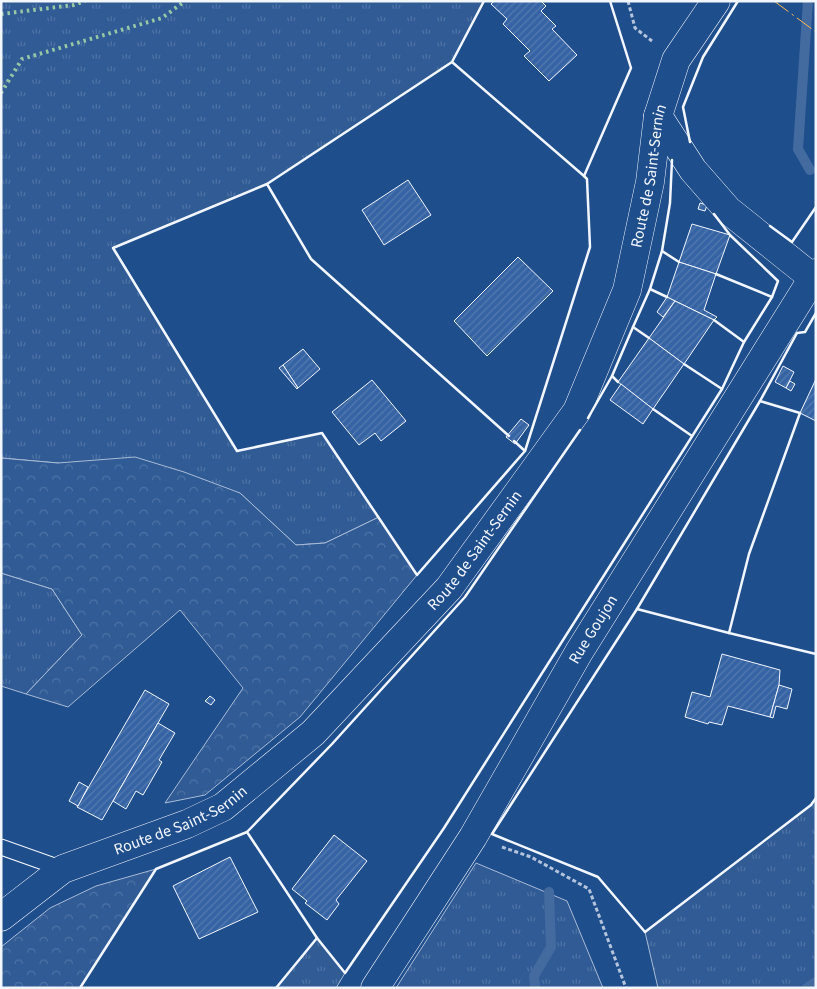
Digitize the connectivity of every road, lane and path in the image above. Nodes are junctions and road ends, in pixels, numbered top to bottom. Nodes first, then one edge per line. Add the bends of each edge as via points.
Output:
1 (628, 1) edge
2 (716, 1) edge
3 (676, 60) junction
4 (658, 116) junction
5 (814, 276) edge
6 (473, 837) junction
7 (1, 846) edge
8 (63, 869) junction
9 (1, 917) edge
10 (374, 988) edge
11 (626, 988) edge

1 - 3 path via 635,28
2 - 3 street, Route de Saint-Sernin
3 - 4 street, Route de Saint-Sernin
4 - 5 street via 693,170 728,210
4 - 8 street, Route de Saint-Sernin via 650,182 627,290 577,411 449,588 313,733 224,807 187,824
5 - 6 street, Rue Goujon via 579,652
6 - 10 street, Rue Goujon
6 - 11 path via 531,857 589,890
7 - 8 lane
8 - 9 street, Route de Saint-Sernin

